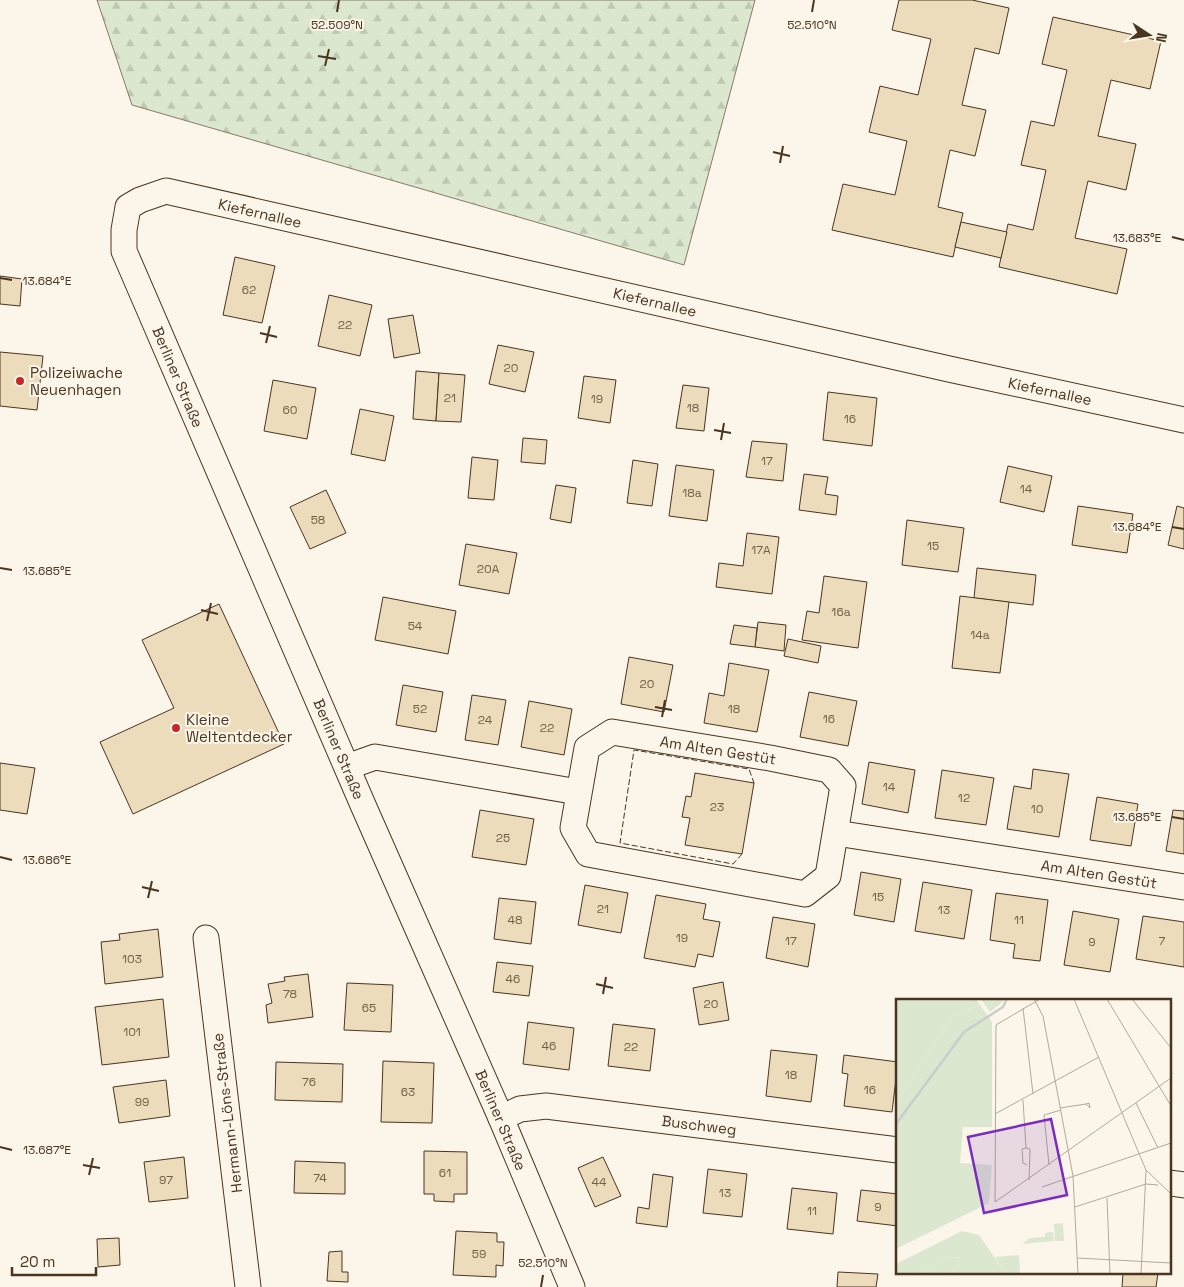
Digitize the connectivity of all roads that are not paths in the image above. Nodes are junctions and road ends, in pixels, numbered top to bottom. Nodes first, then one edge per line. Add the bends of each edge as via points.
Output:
1 (128, 206) joint
2 (1184, 420) edge
3 (347, 767) junction
4 (578, 792) junction
5 (836, 833) junction
6 (1184, 887) edge
7 (206, 938) dead end
8 (502, 1118) junction
9 (896, 1150) edge
10 (248, 1287) edge
11 (572, 1287) edge

1 - 2 street, Kiefernallee via 166,191
1 - 3 street, Berliner Straße via 124,251
3 - 4 street via 375,757
3 - 8 street, Berliner Straße
4 - 5 street, Am Alten Gestüt via 573,828 588,854 805,894 828,876
4 - 5 street, Am Alten Gestüt via 587,748 612,732 829,770 843,786
5 - 6 street, Am Alten Gestüt
7 - 10 street, Hermann-Löns-Straße
8 - 9 street, Buschweg via 520,1109 546,1106
8 - 11 street, Berliner Straße

